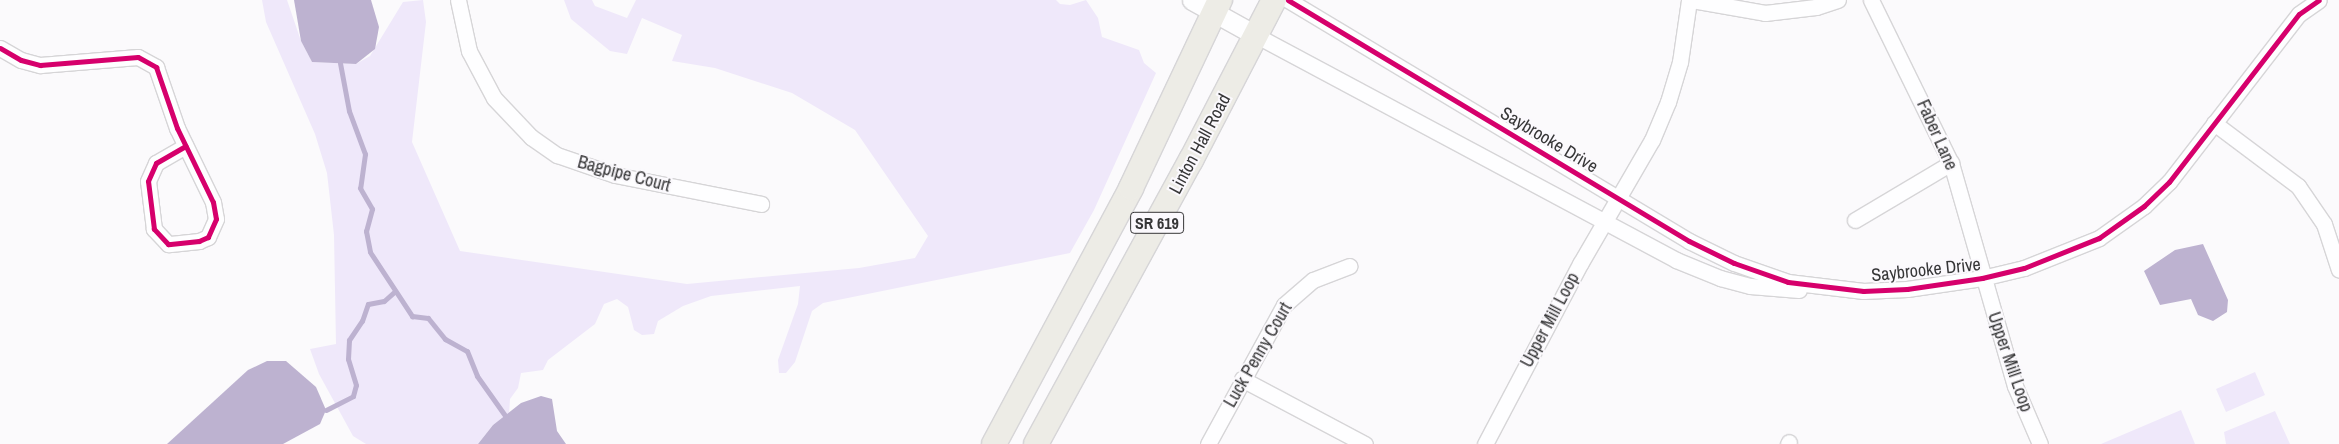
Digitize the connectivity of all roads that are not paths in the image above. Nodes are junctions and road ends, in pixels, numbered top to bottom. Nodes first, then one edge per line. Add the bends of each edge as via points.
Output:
1 (458, 0) edge
2 (1192, 0) edge
3 (1274, 0) edge
4 (1288, 0) edge
5 (1691, 0) edge
6 (1838, 0) edge
7 (1871, 0) edge
8 (2319, 0) edge
9 (1217, 6) edge
10 (1257, 36) junction
11 (0, 48) edge
12 (2214, 124) junction
13 (186, 146) junction
14 (1951, 163) junction
15 (1618, 198) junction
16 (762, 204) dead end
17 (1855, 220) dead end
18 (1603, 224) junction
19 (1349, 266) dead end
20 (2339, 270) edge
21 (1982, 278) junction
22 (1828, 288) junction
23 (1242, 379) junction
24 (994, 444) edge
25 (1036, 444) edge
26 (1208, 444) edge
27 (1365, 444) edge
28 (1486, 444) edge
29 (2040, 444) edge

1 - 16 street, Bagpipe Court via 462,30 480,75 494,98 531,137 582,166
2 - 9 street
3 - 10 main road, Linton Hall Road / SR 619
4 - 15 street, Saybrooke Drive
5 - 6 street via 1766,13 1816,8
5 - 15 street, Upper Mill Loop via 1680,62 1668,102 1652,140
7 - 14 street, Faber Lane
8 - 12 street, Saybrooke Drive via 2299,14
9 - 10 street
9 - 24 main road, SR 619 via 1131,188
10 - 18 street, Saybrooke Drive
10 - 25 main road, Linton Hall Road / SR 619
11 - 13 street via 22,60 40,64 138,57 148,60 160,76
12 - 20 street via 2298,186 2324,224
12 - 21 street, Saybrooke Drive via 2169,182 2144,206 2105,234 2052,258
13 - 13 street via 156,163 148,181 154,230 168,244 200,241 208,236 216,219 214,202
14 - 17 street
14 - 21 street, Faber Lane
15 - 18 street, Upper Mill Loop
15 - 22 street, Saybrooke Drive via 1689,241 1734,263 1788,282
18 - 22 street, Saybrooke Drive via 1720,278 1780,290
18 - 28 street, Upper Mill Loop
19 - 23 street, Luck Penny Court via 1328,272 1295,293 1284,305
21 - 22 street, Saybrooke Drive via 1907,289
21 - 29 street, Upper Mill Loop via 2015,386
23 - 26 street, Luck Penny Court
23 - 27 street

